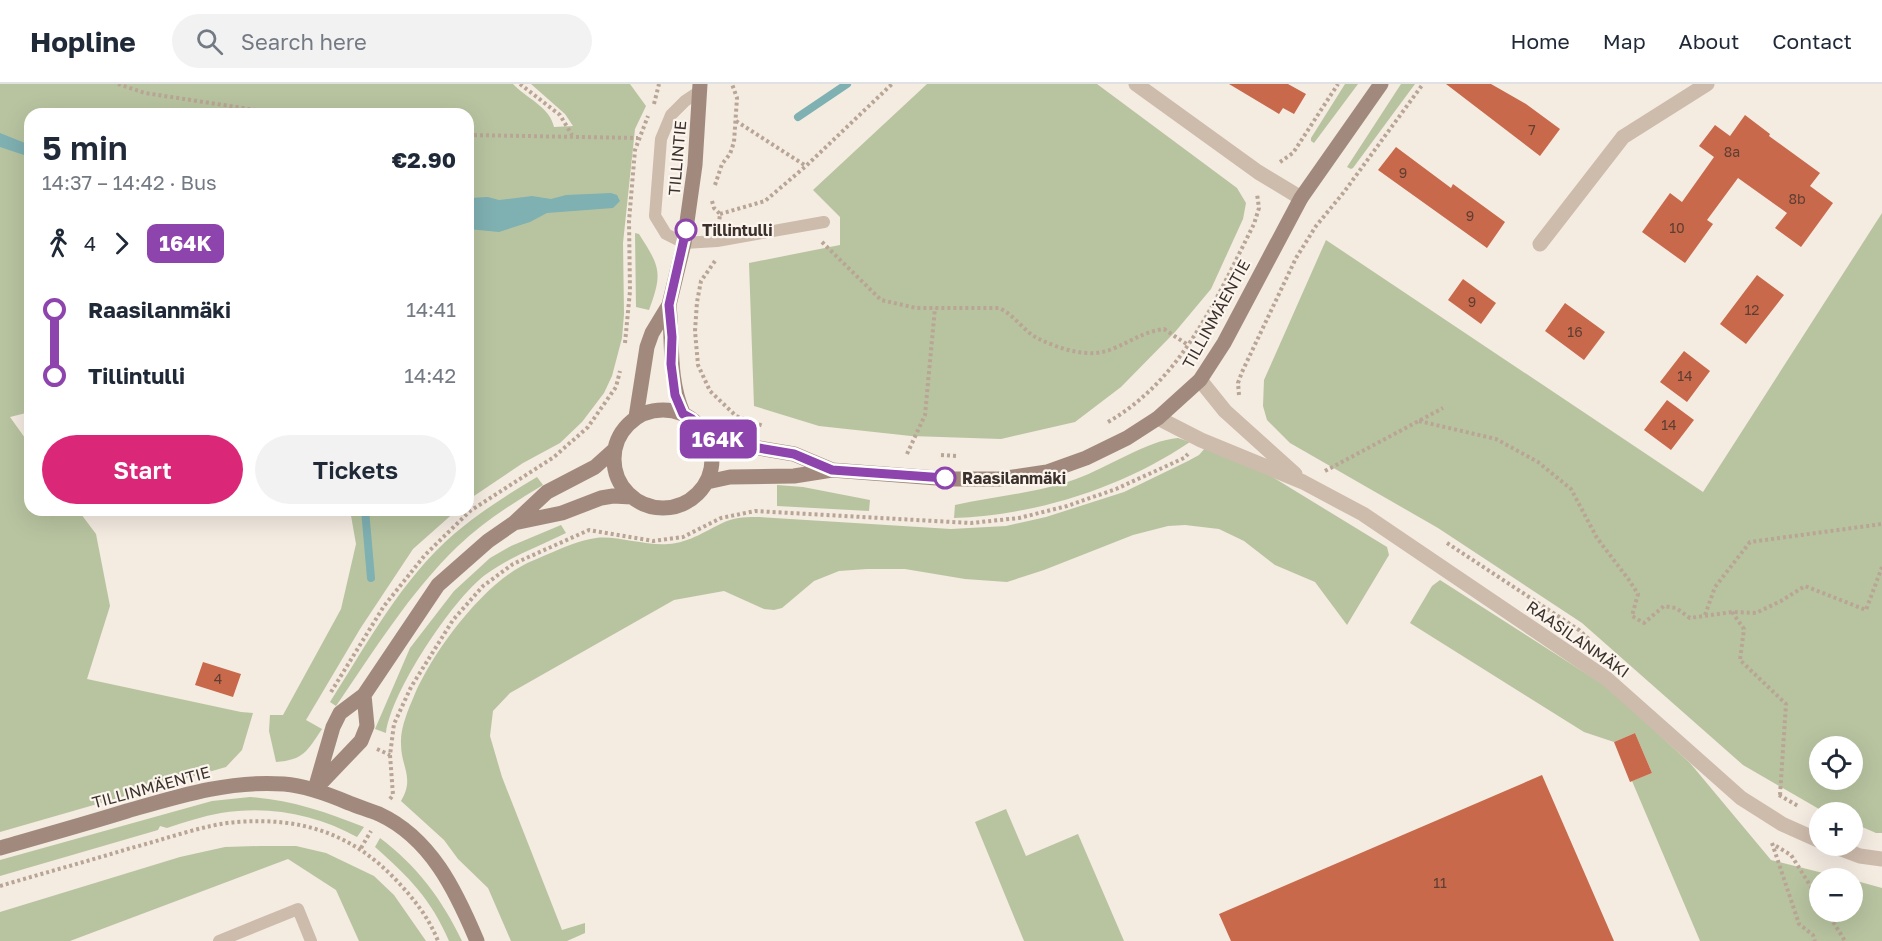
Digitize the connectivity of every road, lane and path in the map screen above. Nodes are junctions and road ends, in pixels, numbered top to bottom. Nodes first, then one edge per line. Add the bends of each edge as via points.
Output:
1 (118, 84) edge
2 (520, 84) edge
3 (732, 84) edge
4 (892, 84) edge
5 (1136, 84) edge
6 (1338, 84) edge
7 (1380, 84) edge
8 (1422, 84) edge
9 (1707, 84) edge
10 (700, 88) edge
11 (243, 108) edge
12 (736, 121) junction
13 (474, 135) edge
14 (572, 136) junction
15 (806, 166) junction
16 (1267, 178) junction
17 (713, 189) dead end
18 (1301, 198) junction
19 (712, 199) dead end
20 (824, 222) dead end
21 (806, 225) junction
22 (684, 243) junction
23 (1540, 244) dead end
24 (715, 261) dead end
25 (669, 305) junction
26 (934, 308) junction
27 (1188, 345) junction
28 (624, 352) dead end
29 (1200, 380) junction
30 (1243, 403) dead end
31 (1443, 408) dead end
32 (683, 414) junction
33 (636, 417) junction
34 (1158, 418) junction
35 (1419, 421) junction
36 (1102, 425) dead end
37 (770, 428) dead end
38 (707, 435) junction
39 (615, 449) junction
40 (918, 454) dead end
41 (939, 455) dead end
42 (961, 456) dead end
43 (1184, 458) dead end
44 (1315, 466) dead end
45 (832, 470) junction
46 (1324, 472) junction
47 (1334, 477) dead end
48 (707, 482) junction
49 (1304, 482) junction
50 (632, 497) junction
51 (514, 524) junction
52 (1882, 524) edge
53 (1444, 541) dead end
54 (1882, 567) edge
55 (1732, 612) junction
56 (1705, 615) junction
57 (1596, 645) dead end
58 (364, 695) junction
59 (315, 789) junction
60 (1770, 789) dead end
61 (1780, 795) junction
62 (1806, 811) dead end
63 (381, 815) junction
64 (1782, 824) junction
65 (1809, 836) edge
66 (1772, 843) junction
67 (0, 848) edge
68 (361, 848) junction
69 (1860, 856) edge
70 (1882, 859) edge
71 (1809, 884) edge
72 (0, 886) edge
73 (1833, 922) edge
74 (219, 941) edge
75 (312, 941) edge
76 (438, 941) edge
77 (477, 941) edge
78 (1815, 941) edge
79 (1845, 941) edge

1 - 11 path via 146,93
2 - 14 path via 560,115
3 - 12 path via 737,98
4 - 15 path
5 - 16 street
6 - 16 path via 1293,153 1275,166
7 - 18 street, TILLINMÄENTIE
8 - 30 path via 1296,258 1242,372 1238,383
9 - 23 street via 1623,137
10 - 22 street, TILLINTIE
10 - 22 lane via 671,115 661,139 655,216 666,234
12 - 15 path
12 - 17 path via 730,154
13 - 14 path
14 - 28 path via 638,138 628,221 630,291
15 - 19 path via 765,201 720,214
16 - 18 street
16 - 27 path via 1257,192 1259,208 1254,224 1206,320
18 - 29 street, TILLINMÄENTIE via 1224,343
20 - 21 lane
21 - 22 lane
21 - 26 path via 882,300
22 - 25 street, TILLINTIE
24 - 37 path via 701,281 697,302 698,365 710,391 736,416
25 - 32 street, TILLINTIE via 671,364 675,395
25 - 33 street, TILLINTIE via 647,347
26 - 27 path via 999,308 1010,313 1036,338 1071,351 1110,350 1140,335 1164,329
26 - 40 path via 925,415 907,454
27 - 36 path via 1150,390
29 - 34 street, TILLINMÄENTIE
29 - 49 street, RAASILANMÄKI via 1225,411
31 - 35 path
32 - 33 street via 659,410
32 - 38 street
33 - 39 street via 623,431
34 - 45 street, TILLINMÄENTIE via 1128,438 1047,472 999,479 960,479
34 - 49 street, RAASILANMÄKI
35 - 46 path
35 - 56 path via 1496,439 1538,462 1571,489 1597,538 1638,594 1632,616 1644,623 1664,606 1676,608 1690,618
38 - 45 street, TILLINMÄENTIE via 794,454
38 - 48 street via 713,458
39 - 50 street via 616,476
39 - 51 street via 596,467 547,492
41 - 42 path
43 - 63 path via 1116,489 1019,518 971,523 755,511 721,518 683,537 653,540 589,530 513,564 483,586 453,620 411,687 394,724 390,755 393,795
44 - 46 path
45 - 48 street, TILLINMÄENTIE
46 - 47 path
48 - 50 street via 690,500 667,508 643,504
49 - 64 street, RAASILANMÄKI via 1363,514 1607,679 1741,798
50 - 51 street via 601,498 562,513
51 - 58 street via 488,540 438,585
52 - 56 path via 1750,542 1715,587
53 - 57 path
54 - 55 path via 1866,610 1805,586 1756,613
55 - 56 path
55 - 61 path via 1744,629 1740,660 1786,704
58 - 59 street via 340,713
58 - 59 street via 367,726 361,741
59 - 63 street, TILLINMÄENTIE
59 - 67 street, TILLINMÄENTIE via 285,784 219,787
60 - 61 path
61 - 62 path
63 - 68 path
63 - 77 street, TILLINMÄENTIE via 411,835 430,854 448,879
64 - 65 street, RAASILANMÄKI
64 - 66 path
66 - 71 path via 1791,855
66 - 78 path via 1799,924
68 - 72 path via 318,829 280,822 236,822
68 - 76 path via 415,901
69 - 70 street
73 - 79 path
74 - 75 lane via 298,909

